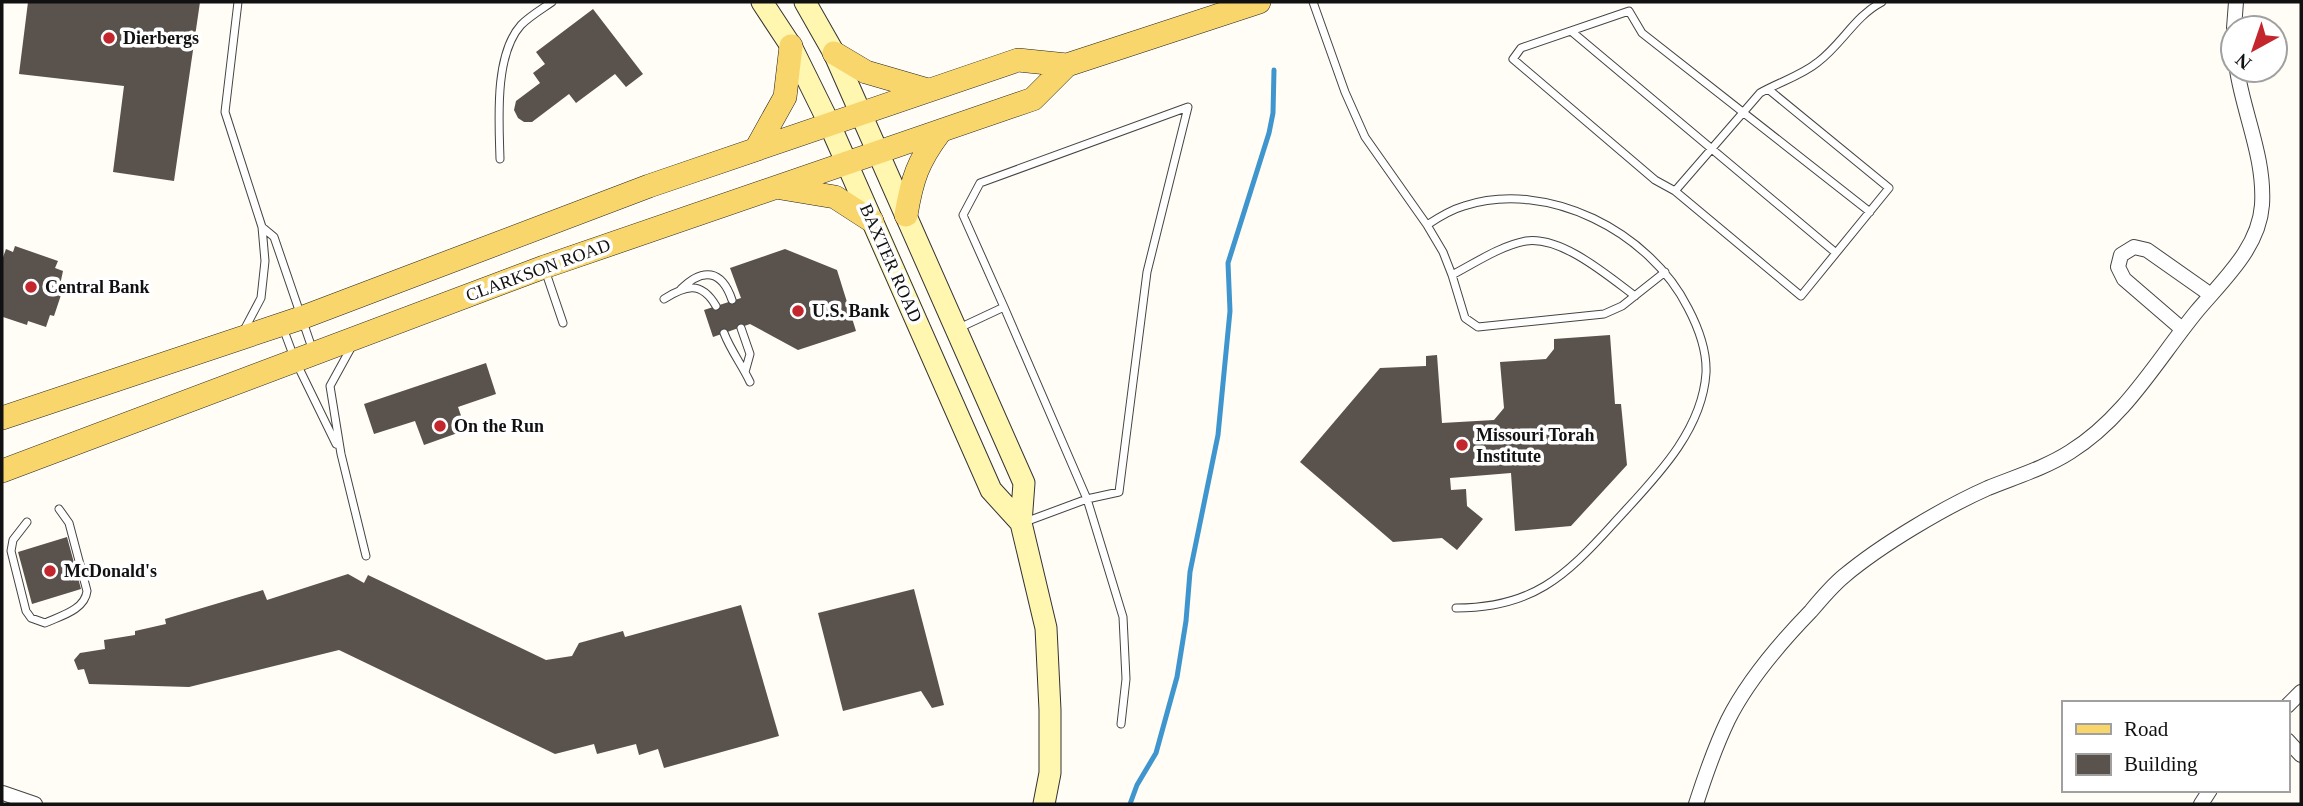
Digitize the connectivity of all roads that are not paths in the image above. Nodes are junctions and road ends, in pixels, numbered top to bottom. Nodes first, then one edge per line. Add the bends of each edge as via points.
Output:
1 (238, 2) edge
2 (552, 2) edge
3 (762, 2) edge
4 (804, 2) edge
5 (1259, 2) edge
6 (1312, 2) edge
7 (1882, 2) edge
8 (1572, 31) junction
9 (791, 46) junction
10 (834, 53) junction
11 (1067, 65) junction
12 (2241, 84) edge
13 (1768, 89) junction
14 (928, 90) junction
15 (1744, 111) junction
16 (860, 113) junction
17 (829, 123) junction
18 (940, 132) junction
19 (756, 149) junction
20 (1711, 149) junction
21 (878, 153) junction
22 (500, 159) dead end
23 (846, 163) junction
24 (778, 187) junction
25 (1675, 191) junction
26 (1870, 212) junction
27 (906, 215) junction
28 (872, 221) junction
29 (1427, 225) junction
30 (262, 227) junction
31 (1836, 253) junction
32 (544, 267) junction
33 (1665, 272) junction
34 (1452, 275) junction
35 (681, 289) junction
36 (2211, 295) junction
37 (1635, 296) junction
38 (663, 299) dead end
39 (732, 300) dead end
40 (716, 306) dead end
41 (1004, 306) junction
42 (291, 321) junction
43 (563, 323) dead end
44 (741, 328) dead end
45 (2182, 329) junction
46 (957, 330) junction
47 (724, 333) dead end
48 (358, 336) junction
49 (240, 338) junction
50 (304, 356) junction
51 (745, 372) junction
52 (750, 382) dead end
53 (2, 418) edge
54 (341, 454) junction
55 (2, 471) edge
56 (1087, 499) junction
57 (59, 509) dead end
58 (27, 522) dead end
59 (1021, 523) junction
60 (366, 556) dead end
61 (1457, 608) dead end
62 (1121, 724) dead end
63 (2, 787) edge
64 (2, 794) edge
65 (35, 804) edge
66 (1044, 804) edge
67 (1696, 804) edge

1 - 30 lane via 225,112
2 - 22 lane via 520,26 506,52 499,104
3 - 9 main road, BAXTER ROAD
4 - 10 main road, BAXTER ROAD
5 - 11 main road, CLARKSON ROAD
6 - 29 lane via 1365,137
7 - 13 lane via 1866,12 1820,61
8 - 15 lane via 1629,11 1642,33
8 - 20 lane
8 - 25 lane via 1521,48 1513,60
9 - 17 main road, BAXTER ROAD
9 - 19 main road via 785,97
10 - 14 main road via 866,72
10 - 16 main road, BAXTER ROAD
11 - 14 main road, CLARKSON ROAD via 1018,60
11 - 18 main road, CLARKSON ROAD via 1033,99
12 - 36 street via 2257,149 2262,206 2243,256
13 - 15 lane
13 - 26 lane via 1889,188
14 - 16 main road, CLARKSON ROAD
15 - 20 lane
15 - 26 lane
16 - 17 main road, CLARKSON ROAD
16 - 21 main road, BAXTER ROAD
17 - 19 main road, CLARKSON ROAD
17 - 23 main road, BAXTER ROAD
18 - 21 main road, CLARKSON ROAD
18 - 27 main road via 916,169
19 - 42 main road, CLARKSON ROAD
20 - 25 lane
20 - 31 lane
21 - 23 main road, CLARKSON ROAD
21 - 27 main road, BAXTER ROAD
23 - 24 main road, CLARKSON ROAD
23 - 28 main road, BAXTER ROAD
24 - 28 main road via 835,197
24 - 32 main road, CLARKSON ROAD
25 - 31 lane via 1801,296
26 - 31 lane
27 - 46 main road, BAXTER ROAD
28 - 59 main road, BAXTER ROAD via 991,490
29 - 33 lane via 1447,212 1481,202 1555,205 1614,229
29 - 34 lane
30 - 42 lane via 274,237
30 - 49 lane via 261,298
32 - 43 lane
32 - 48 main road, CLARKSON ROAD
33 - 37 lane
33 - 61 lane via 1693,318 1704,349 1706,373 1691,423 1672,457 1579,562 1550,584 1503,603
34 - 37 lane via 1512,245 1543,242 1597,267
34 - 37 lane via 1465,318 1478,327 1604,314
35 - 38 lane
35 - 39 lane via 692,278 709,273 719,277
35 - 40 lane via 699,288
36 - 45 street
36 - 45 street via 2147,250 2134,247 2121,255 2118,267 2124,279
41 - 46 lane
41 - 56 lane
41 - 56 lane via 963,215 980,183 1188,107 1147,272 1119,492
42 - 49 main road, CLARKSON ROAD
42 - 50 lane
42 - 50 lane
44 - 51 lane via 750,354
45 - 67 street via 2100,431 2069,453 1952,507 1842,577 1745,690 1709,764
46 - 59 main road, BAXTER ROAD via 1024,483
47 - 51 lane
48 - 50 main road, CLARKSON ROAD
48 - 54 lane via 330,386
49 - 53 main road, CLARKSON ROAD
50 - 54 lane
50 - 55 main road, CLARKSON ROAD
51 - 52 lane
54 - 60 lane
56 - 59 lane
56 - 62 lane via 1123,617 1126,680
57 - 58 lane via 69,523 87,591 81,605 45,623 26,611 11,551 13,540
59 - 66 main road, BAXTER ROAD via 1046,628 1051,773
63 - 64 street
64 - 65 street

